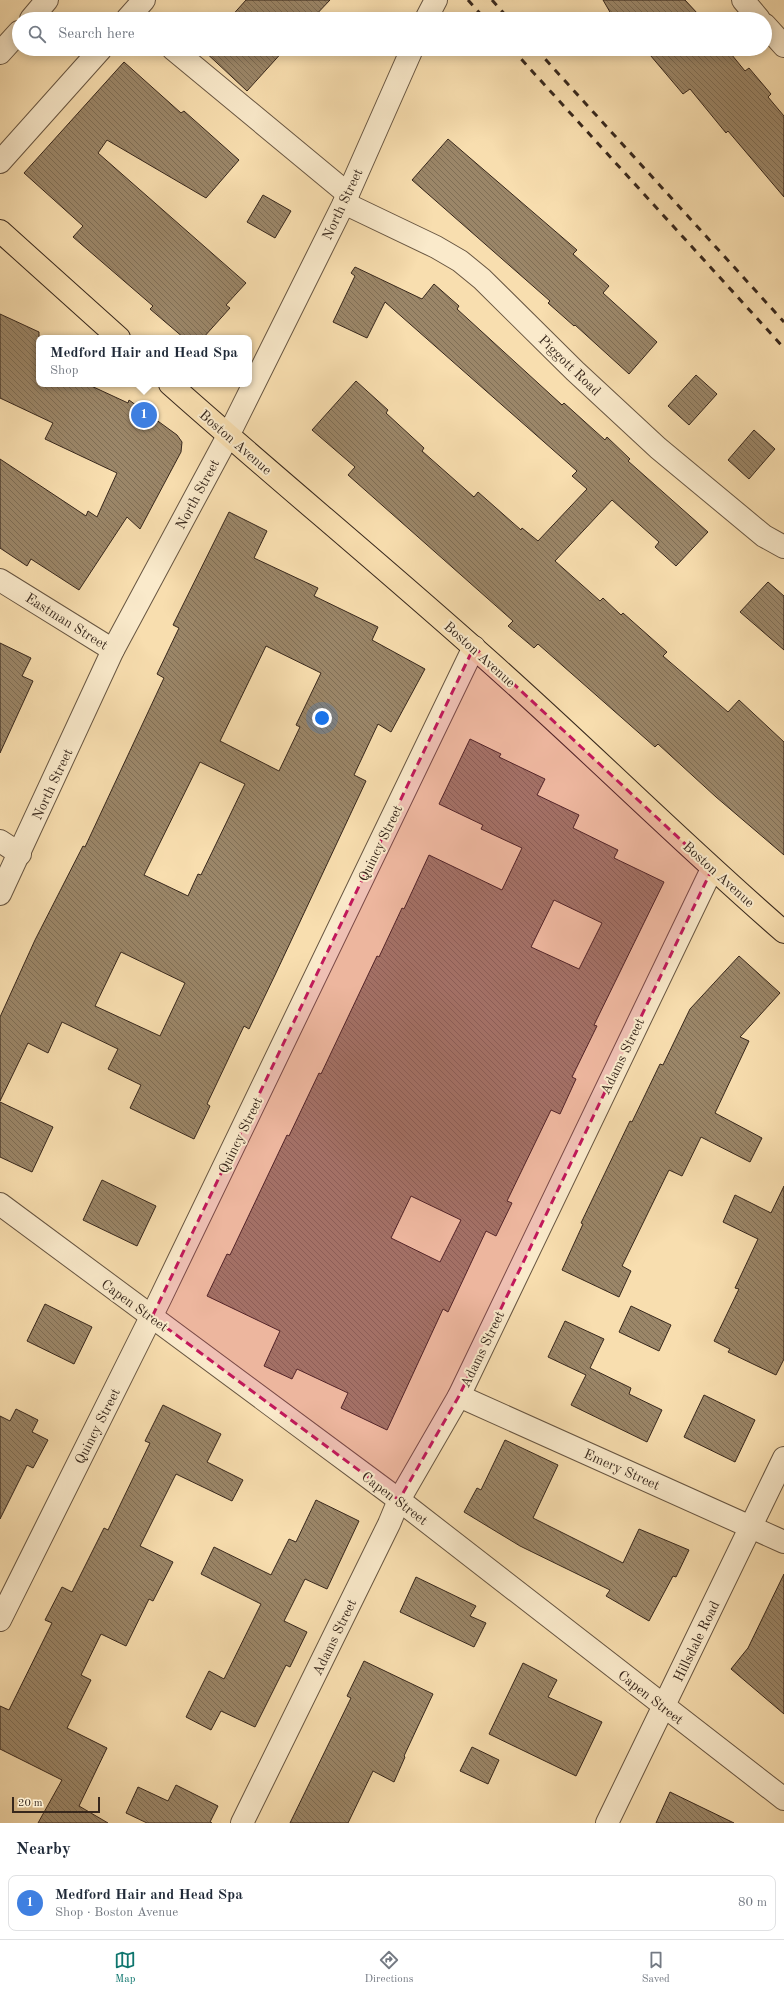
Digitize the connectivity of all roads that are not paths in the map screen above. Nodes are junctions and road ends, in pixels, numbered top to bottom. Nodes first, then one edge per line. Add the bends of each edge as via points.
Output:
1 (48, 0) edge
2 (436, 0) edge
3 (743, 0) edge
4 (37, 12) edge
5 (430, 12) edge
6 (753, 12) edge
7 (772, 33) edge
8 (12, 40) edge
9 (784, 46) edge
10 (0, 53) edge
11 (95, 56) edge
12 (181, 56) edge
13 (409, 56) edge
14 (0, 162) edge
15 (346, 198) junction
16 (0, 231) edge
17 (116, 335) edge
18 (173, 387) edge
19 (228, 436) junction
20 (784, 547) edge
21 (0, 580) edge
22 (474, 647) junction
23 (113, 650) junction
24 (0, 841) edge
25 (20, 854) junction
26 (712, 869) junction
27 (0, 894) edge
28 (784, 932) edge
29 (0, 1204) edge
30 (152, 1317) junction
31 (459, 1396) junction
32 (784, 1458) edge
33 (399, 1500) junction
34 (751, 1527) junction
35 (784, 1542) edge
36 (0, 1620) edge
37 (664, 1707) junction
38 (784, 1800) edge
39 (242, 1823) edge
40 (606, 1823) edge

1 - 4 street
2 - 5 street
3 - 6 street
7 - 9 street
8 - 10 street
11 - 14 street
12 - 15 street, Piggott Road
13 - 15 street, North Street
15 - 19 street, North Street
15 - 20 street, Piggott Road via 460,261 482,279 658,448 764,536
16 - 17 main road
18 - 19 main road, Boston Avenue
19 - 22 main road, Boston Avenue
19 - 23 street, North Street
21 - 23 street, Eastman Street
22 - 26 main road, Boston Avenue
22 - 30 street, Quincy Street
23 - 25 street, North Street
24 - 25 street
25 - 27 street, North Street
26 - 28 main road, Boston Avenue
26 - 31 street, Adams Street
29 - 30 street, Capen Street
30 - 33 street, Capen Street
30 - 36 street, Quincy Street
31 - 33 street, Adams Street
31 - 34 street, Emery Street
32 - 34 street, Hillsdale Road
33 - 37 street, Capen Street
33 - 39 street, Adams Street
34 - 35 street, Emery Street
34 - 37 street, Hillsdale Road
37 - 38 street, Capen Street
37 - 40 street, Hillsdale Road

